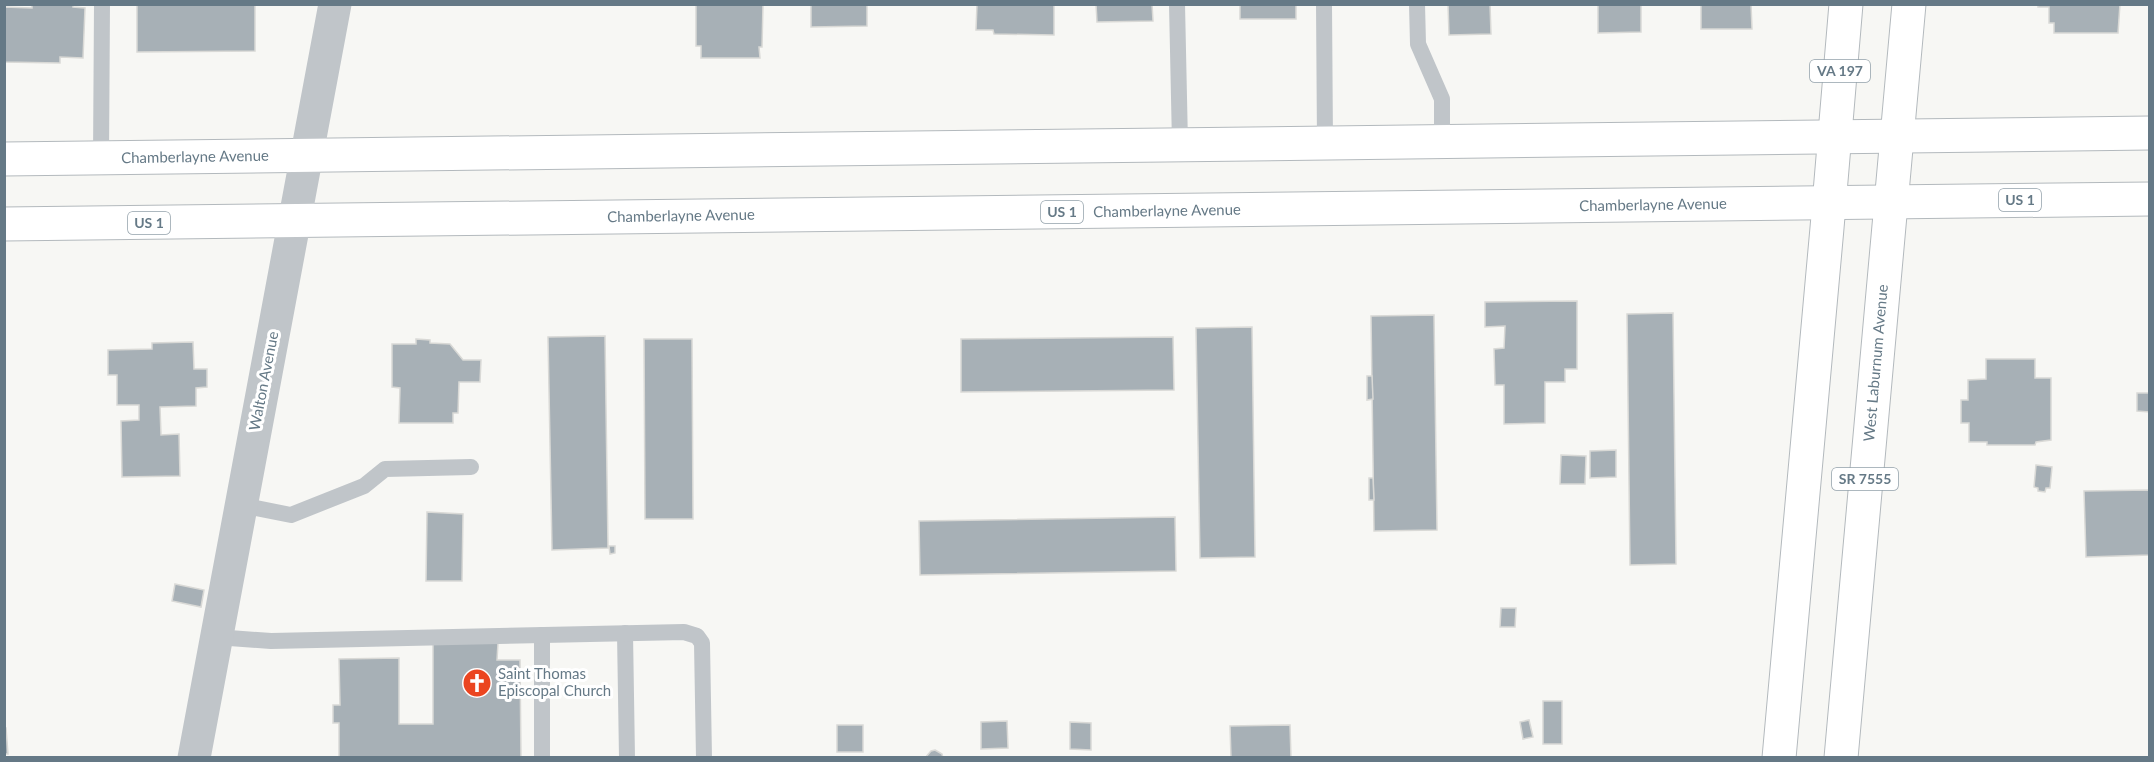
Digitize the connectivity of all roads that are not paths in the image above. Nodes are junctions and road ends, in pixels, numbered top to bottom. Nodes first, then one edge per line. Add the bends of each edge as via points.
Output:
1 (102, 4) edge
2 (335, 4) edge
3 (1177, 4) edge
4 (1324, 4) edge
5 (1417, 4) edge
6 (1846, 4) edge
7 (1909, 4) edge
8 (2150, 133) edge
9 (1835, 137) junction
10 (1896, 137) junction
11 (1442, 141) junction
12 (1325, 143) junction
13 (1180, 144) junction
14 (307, 155) junction
15 (101, 158) junction
16 (4, 159) edge
17 (2150, 199) edge
18 (1830, 201) junction
19 (1890, 201) junction
20 (294, 222) junction
21 (4, 224) edge
22 (471, 467) dead end
23 (241, 505) junction
24 (625, 633) junction
25 (542, 635) junction
26 (216, 637) junction
27 (194, 758) edge
28 (542, 758) edge
29 (627, 758) edge
30 (704, 758) edge
31 (1779, 758) edge
32 (1841, 758) edge

1 - 15 lane
2 - 14 street, Walton Avenue
3 - 13 lane
4 - 12 lane
5 - 11 lane via 1418,44 1442,99
6 - 9 main road, VA 197
7 - 10 main road, West Laburnum Avenue
8 - 10 main road, Chamberlayne Avenue
9 - 10 main road, Chamberlayne Avenue
9 - 11 main road, Chamberlayne Avenue
9 - 18 main road, VA 197
10 - 19 main road, West Laburnum Avenue
11 - 12 main road, Chamberlayne Avenue
12 - 13 main road, Chamberlayne Avenue
13 - 14 main road, Chamberlayne Avenue
14 - 15 main road, Chamberlayne Avenue
14 - 20 street, Walton Avenue
15 - 16 main road, Chamberlayne Avenue
17 - 19 main road, Chamberlayne Avenue / US 1
18 - 19 main road, Chamberlayne Avenue / US 1
18 - 20 main road, Chamberlayne Avenue / US 1
18 - 31 main road
19 - 32 main road, West Laburnum Avenue / SR 7555
20 - 21 main road, Chamberlayne Avenue / US 1
20 - 23 street, Walton Avenue
22 - 23 lane via 385,469 364,486 291,515
23 - 26 street, Walton Avenue
24 - 25 lane
24 - 29 lane
24 - 30 lane via 684,632 702,643
25 - 26 lane via 271,641
25 - 28 lane
26 - 27 street, Walton Avenue

